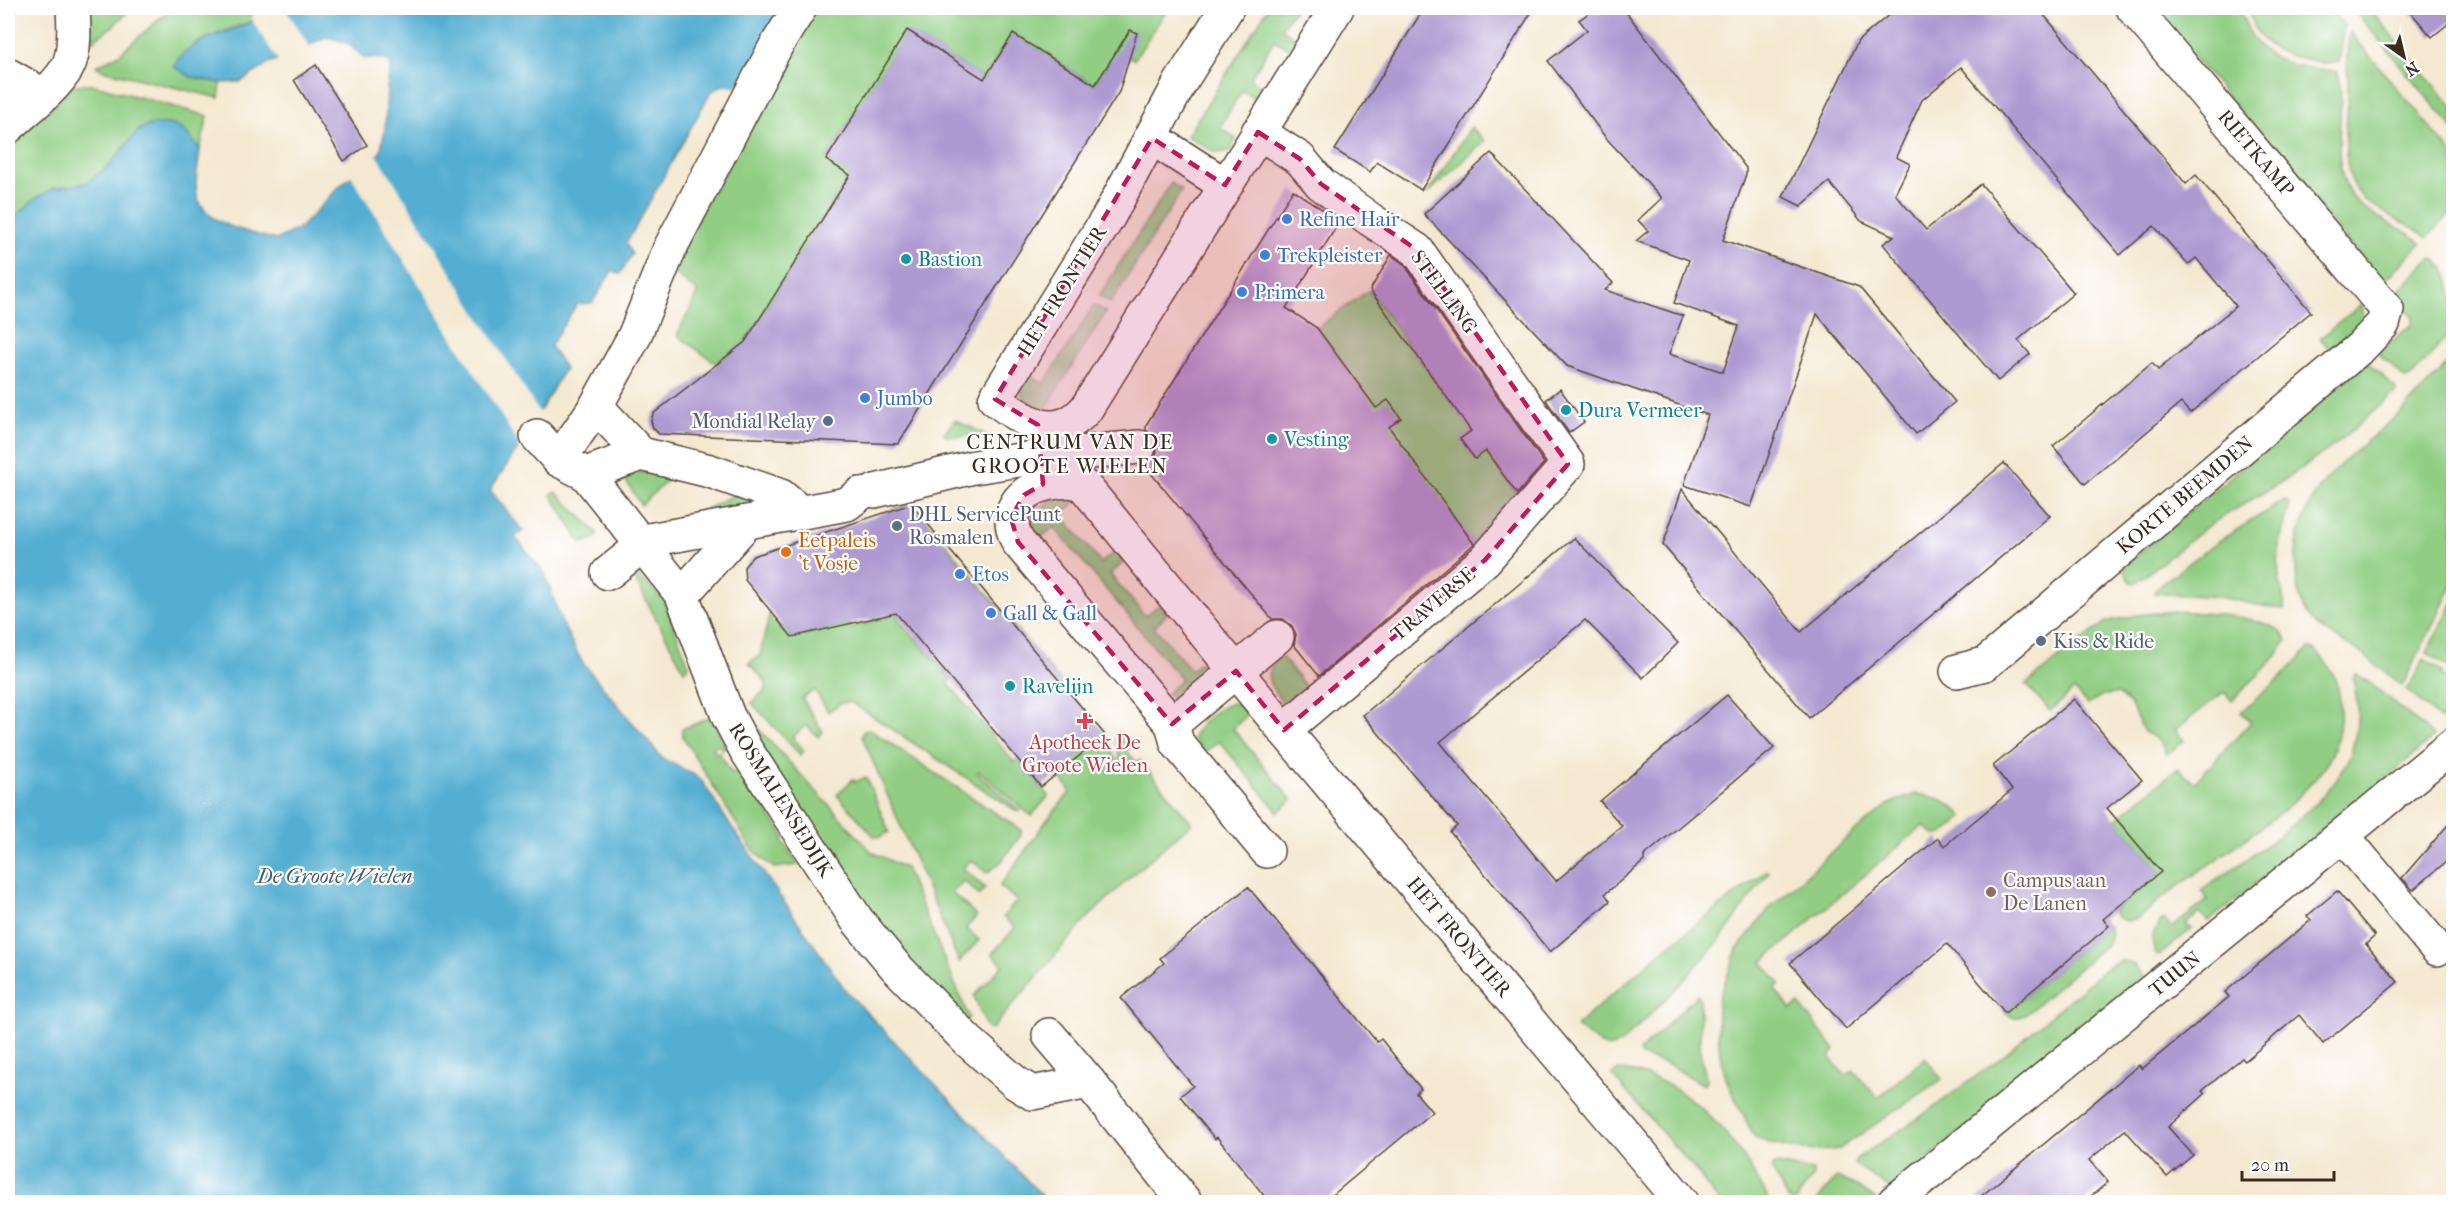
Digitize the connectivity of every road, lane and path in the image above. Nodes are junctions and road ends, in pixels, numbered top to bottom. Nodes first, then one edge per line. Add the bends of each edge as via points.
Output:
1 (74, 8) edge
2 (800, 8) edge
3 (1227, 8) edge
4 (1337, 8) edge
5 (2133, 8) edge
6 (8, 75) edge
7 (43, 95) junction
8 (8, 127) edge
9 (1258, 132) junction
10 (1152, 138) junction
11 (1225, 185) junction
12 (2379, 300) joint
13 (596, 406) junction
14 (1038, 425) junction
15 (537, 436) dead end
16 (1139, 447) dead end
17 (641, 454) junction
18 (1568, 464) joint
19 (572, 467) junction
20 (1041, 471) junction
21 (800, 512) junction
22 (747, 522) junction
23 (642, 545) junction
24 (608, 573) dead end
25 (682, 595) junction
26 (1277, 636) dead end
27 (1236, 671) junction
28 (1958, 671) dead end
29 (1172, 724) junction
30 (1284, 730) junction
31 (2454, 744) edge
32 (2343, 836) junction
33 (1267, 850) dead end
34 (2437, 949) dead end
35 (1049, 1035) dead end
36 (1089, 1082) junction
37 (1185, 1203) edge
38 (1682, 1203) edge
39 (1894, 1203) edge

1 - 7 street via 75,33 68,67
2 - 13 street via 776,46 670,249 634,337
3 - 10 street, HET FRONTIER via 1180,83
4 - 9 street, HET FRONTIER
5 - 12 street, RIETKAMP
6 - 7 street
7 - 8 street
9 - 11 street, HET FRONTIER
9 - 18 street, STELLING via 1300,159 1321,184 1417,250
10 - 11 street
10 - 14 street, HET FRONTIER via 1109,216 995,399 1023,420
11 - 14 street, HET FRONTIER via 1086,409 1069,424
12 - 28 street, KORTE BEEMDEN via 2386,310 2383,324 2361,346 1985,664
13 - 17 street
13 - 19 street
14 - 20 street
15 - 19 street, ROSMALENSEDIJK
16 - 20 street, HET FRONTIER
17 - 19 street
17 - 21 street via 710,471 781,496
18 - 30 street, TRAVERSE via 1485,560
19 - 23 street, ROSMALENSEDIJK
20 - 21 street, HET FRONTIER via 974,467 867,492 847,504
20 - 27 street, HET FRONTIER via 1085,487
20 - 29 street via 1014,507 1011,518 1018,542
21 - 22 street, HET FRONTIER
22 - 23 street, HET FRONTIER via 649,540
22 - 25 street
23 - 24 street
23 - 25 street, ROSMALENSEDIJK
25 - 36 street, ROSMALENSEDIJK via 728,716 746,750 857,920 895,966 968,1041 1032,1093
26 - 27 street
27 - 29 street
27 - 30 street, HET FRONTIER
29 - 33 street via 1177,743
30 - 38 street, HET FRONTIER
31 - 32 street, TUUN
32 - 34 street
32 - 39 street, TUUN
35 - 36 street
36 - 37 street

